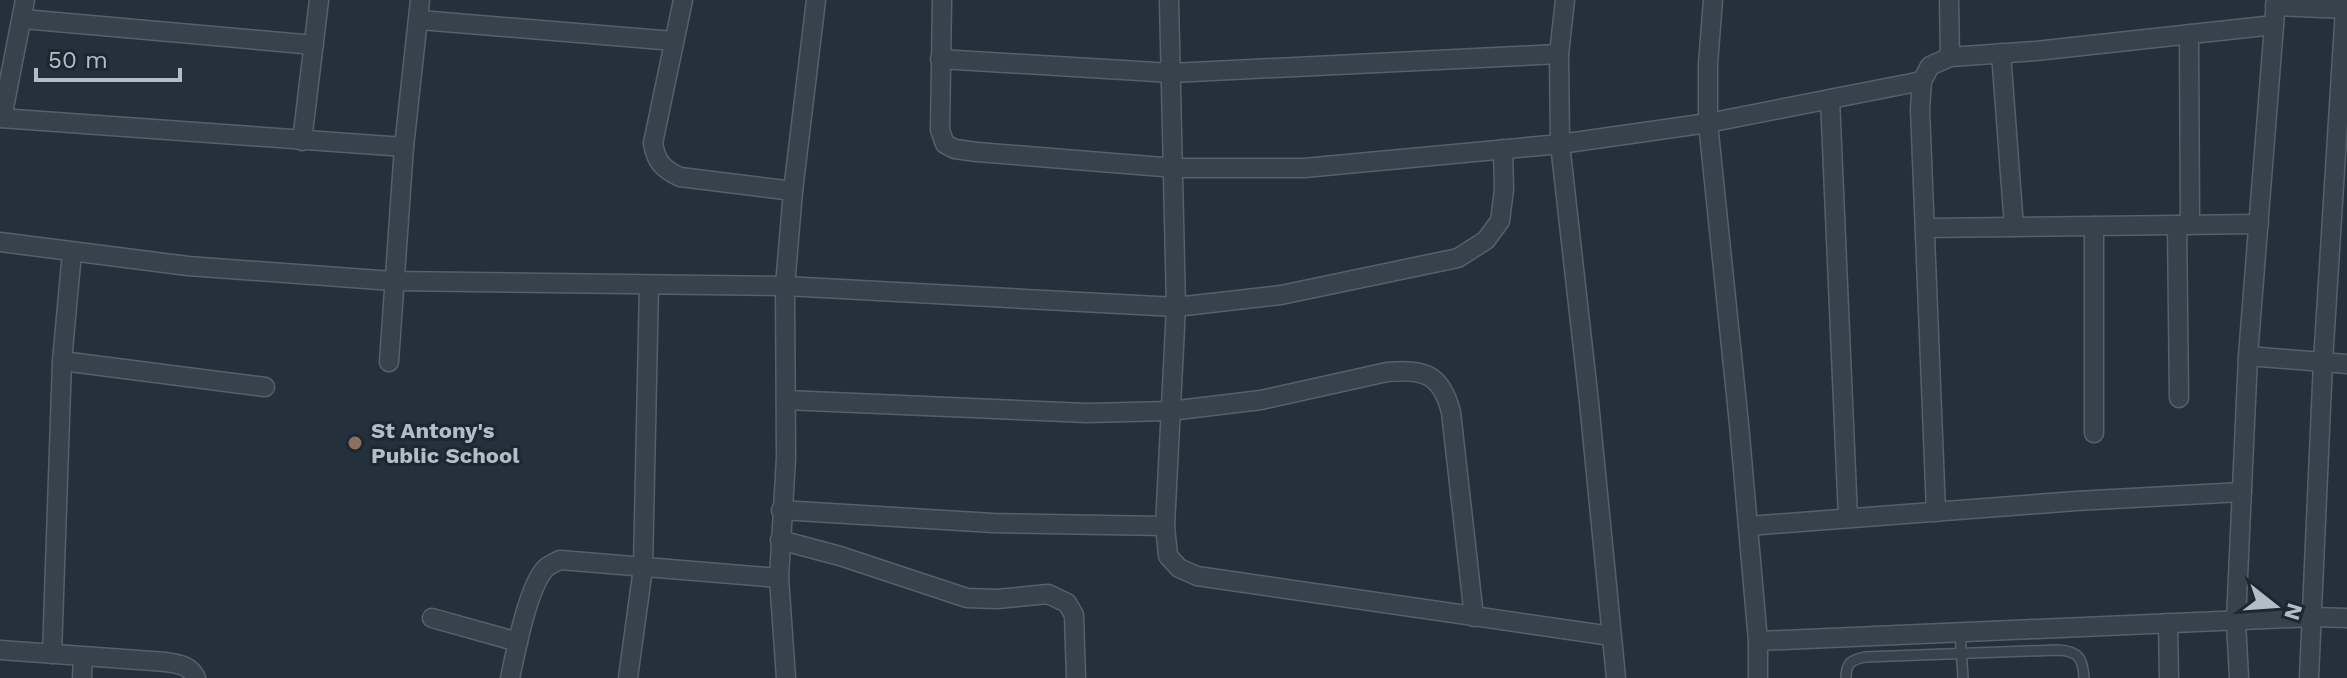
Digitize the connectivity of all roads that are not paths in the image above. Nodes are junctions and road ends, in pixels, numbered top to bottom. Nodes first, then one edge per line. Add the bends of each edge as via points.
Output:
1 (319, 0) edge
2 (420, 0) edge
3 (683, 0) edge
4 (816, 0) edge
5 (942, 0) edge
6 (1169, 0) edge
7 (1565, 0) edge
8 (1713, 0) edge
9 (1949, 0) edge
10 (24, 9) edge
11 (2346, 9) edge
12 (2275, 10) edge
13 (420, 20) junction
14 (2189, 34) junction
15 (674, 41) junction
16 (314, 45) junction
17 (2001, 53) junction
18 (1559, 54) junction
19 (1950, 57) junction
20 (940, 59) junction
21 (1172, 73) junction
22 (1922, 81) junction
23 (1830, 99) junction
24 (1, 118) edge
25 (1708, 123) junction
26 (2342, 131) edge
27 (302, 141) junction
28 (1560, 144) junction
29 (404, 147) junction
30 (1503, 149) junction
31 (1175, 168) junction
32 (793, 191) junction
33 (2259, 224) junction
34 (2183, 225) junction
35 (2094, 226) junction
36 (2014, 227) junction
37 (1925, 228) junction
38 (0, 242) edge
39 (72, 252) junction
40 (393, 281) junction
41 (649, 285) junction
42 (785, 286) junction
43 (1176, 307) junction
44 (2248, 356) junction
45 (62, 361) junction
46 (389, 362) dead end
47 (2323, 362) junction
48 (2347, 364) edge
49 (265, 387) dead end
50 (2179, 398) dead end
51 (786, 400) junction
52 (1170, 411) junction
53 (2094, 433) dead end
54 (2242, 492) junction
55 (781, 510) junction
56 (1936, 512) junction
57 (1848, 518) junction
58 (1165, 526) junction
59 (1748, 526) junction
60 (780, 540) junction
61 (643, 568) junction
62 (779, 578) junction
63 (1474, 617) junction
64 (2313, 617) junction
65 (432, 618) dead end
66 (2347, 618) edge
67 (2236, 621) junction
68 (2168, 623) junction
69 (1960, 633) junction
70 (1611, 636) junction
71 (1758, 641) junction
72 (518, 642) junction
73 (0, 650) edge
74 (52, 654) junction
75 (1962, 654) junction
76 (83, 657) junction
77 (82, 678) edge
78 (196, 678) edge
79 (510, 678) edge
80 (628, 678) edge
81 (786, 678) edge
82 (1076, 678) edge
83 (1616, 678) edge
84 (1758, 678) edge
85 (1846, 678) edge
86 (1963, 678) edge
87 (2084, 678) edge
88 (2169, 678) edge
89 (2239, 678) edge
90 (2309, 678) edge

1 - 16 street
2 - 13 street
3 - 15 street
4 - 32 street
5 - 20 street
6 - 21 street
7 - 18 street
8 - 25 street
9 - 19 street
10 - 16 street
10 - 24 street
11 - 12 street
11 - 26 street
12 - 14 street
12 - 33 street
13 - 15 street
13 - 29 street
14 - 17 street
14 - 34 street
15 - 32 street via 653,143 665,171
16 - 27 street
17 - 19 street
17 - 36 street
18 - 21 street
18 - 28 street
19 - 22 street via 1930,66
20 - 21 street
20 - 31 street via 940,130 945,144 955,149
21 - 31 street
22 - 23 street
22 - 37 street
23 - 25 street
23 - 57 street
24 - 27 street
25 - 28 street
25 - 59 street
26 - 47 street
27 - 29 street
28 - 30 street
28 - 70 street
29 - 40 street
30 - 31 street via 1304,168
30 - 43 street via 1500,221 1486,240 1458,258 1281,295
31 - 43 street
32 - 42 street
33 - 34 street
33 - 44 street
34 - 35 street
34 - 50 street
35 - 36 street
35 - 53 street
36 - 37 street
37 - 56 street
38 - 39 street
39 - 40 street
39 - 45 street
40 - 41 street
40 - 46 street
41 - 42 street
41 - 61 street
42 - 43 street
42 - 51 street
43 - 52 street
44 - 47 street
44 - 54 street
45 - 49 street
45 - 74 street
47 - 48 street
47 - 64 street
51 - 52 street via 1087,413
51 - 55 street
52 - 58 street
52 - 63 street via 1261,400 1387,372 1428,376 1445,389 1451,412
54 - 56 street
54 - 67 street
55 - 58 street via 993,523
55 - 60 street
56 - 57 street
57 - 59 street
58 - 63 street via 1168,556 1197,576
59 - 71 street
60 - 62 street
60 - 82 street via 967,598 1048,594 1067,603 1074,615
61 - 62 street
61 - 72 street via 560,560 546,567
61 - 80 street
62 - 81 street
63 - 70 street
64 - 66 street
64 - 67 street
64 - 90 street
65 - 72 street
67 - 68 street
67 - 89 street
68 - 69 street
68 - 88 street
69 - 71 street
69 - 75 lane
70 - 83 street
71 - 84 street
72 - 79 street
73 - 74 street
74 - 76 street
75 - 85 lane via 1853,659
75 - 86 lane
75 - 87 lane via 2068,650 2082,660
76 - 77 street
76 - 78 street via 183,665

